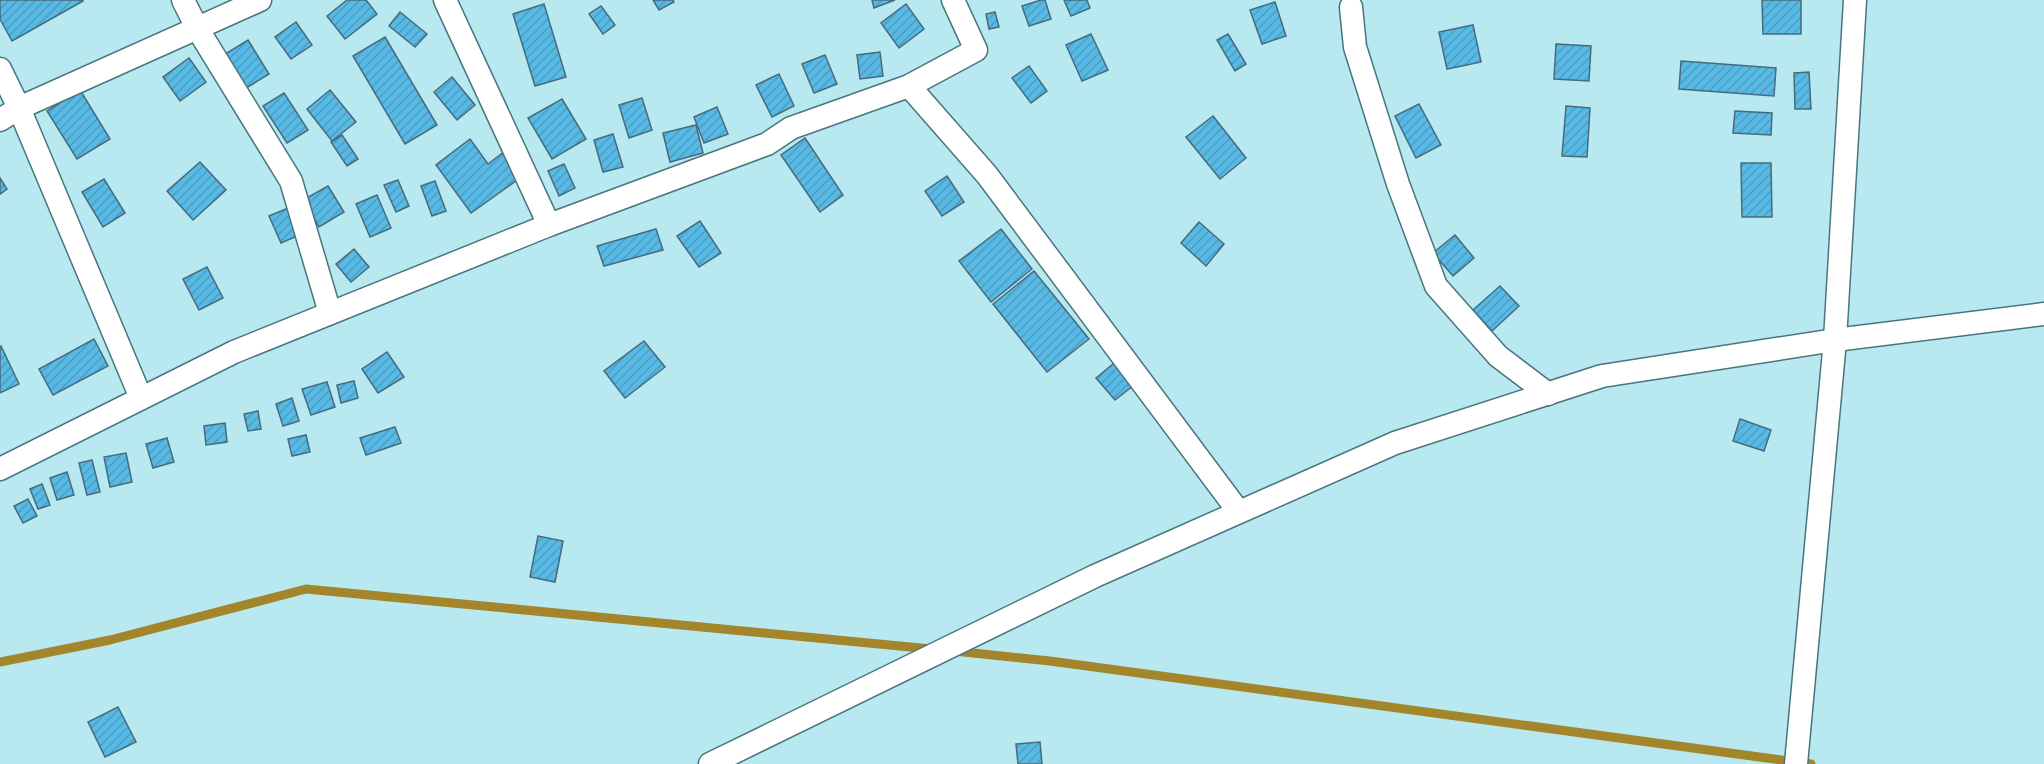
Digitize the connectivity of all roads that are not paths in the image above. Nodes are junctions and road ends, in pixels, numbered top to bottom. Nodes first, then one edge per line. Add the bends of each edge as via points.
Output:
1 (183, 0) edge
2 (260, 0) edge
3 (445, 0) edge
4 (952, 0) edge
5 (1855, 0) edge
6 (1351, 7) dead end
7 (197, 28) junction
8 (0, 69) edge
9 (909, 86) junction
10 (9, 114) edge
11 (549, 225) junction
12 (330, 313) junction
13 (2044, 314) edge
14 (1835, 340) junction
15 (1548, 394) junction
16 (141, 398) junction
17 (0, 469) edge
18 (1239, 512) junction
19 (742, 757) edge
20 (710, 764) edge
21 (1796, 764) edge

1 - 7 street
2 - 7 street
3 - 11 street
4 - 9 street via 976,50
5 - 14 street
6 - 15 street via 1362,70 1436,286 1498,356
7 - 10 street
7 - 12 street via 291,182
8 - 10 street
9 - 11 street via 791,128 767,144
9 - 18 street via 987,175
10 - 16 street
11 - 12 street
12 - 16 street via 234,352
13 - 14 street
14 - 15 street via 1602,376
14 - 21 street
15 - 18 street via 1395,443
16 - 17 street
18 - 19 street via 994,624
19 - 20 street

